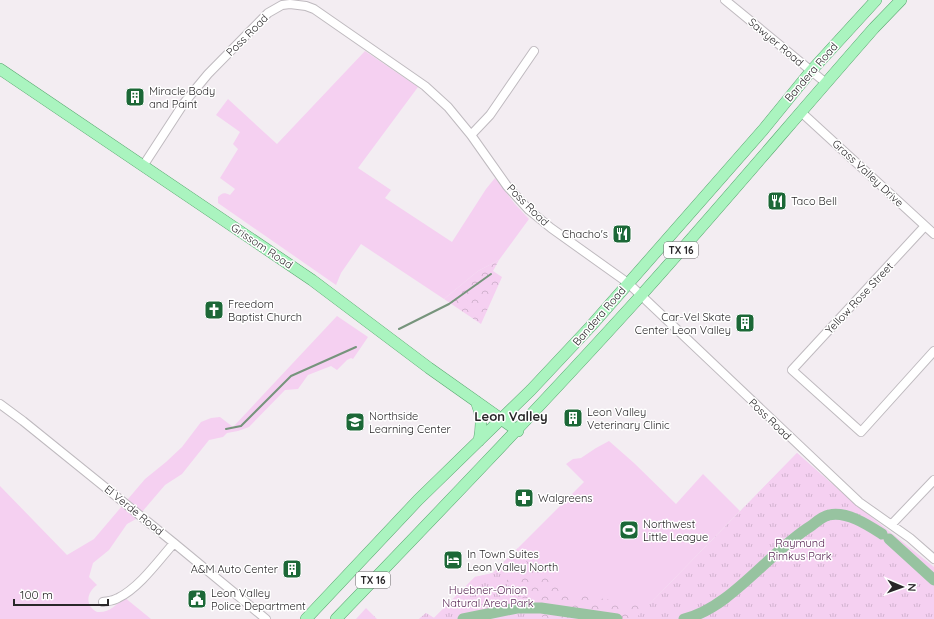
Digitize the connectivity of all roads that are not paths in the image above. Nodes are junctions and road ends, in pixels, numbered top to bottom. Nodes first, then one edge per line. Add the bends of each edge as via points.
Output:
1 (725, 0) edge
2 (876, 0) edge
3 (901, 0) edge
4 (534, 51) dead end
5 (0, 69) edge
6 (811, 71) junction
7 (826, 83) junction
8 (801, 112) junction
9 (471, 135) junction
10 (143, 166) junction
11 (713, 185) junction
12 (728, 197) junction
13 (925, 226) junction
14 (934, 234) edge
15 (628, 283) junction
16 (641, 296) junction
17 (934, 351) edge
18 (475, 400) junction
19 (0, 404) edge
20 (501, 419) junction
21 (518, 431) junction
22 (479, 441) junction
23 (934, 480) edge
24 (892, 524) junction
25 (174, 543) junction
26 (934, 559) edge
27 (103, 602) dead end
28 (266, 619) edge
29 (306, 619) edge
30 (336, 619) edge

1 - 6 street, Sawyer Road
2 - 6 main road, Bandera Road / TX 16
3 - 7 main road, Bandera Road / TX 16
4 - 9 street via 490,115
5 - 10 main road, Grissom Road
6 - 7 street, Sawyer Road
6 - 11 main road, Bandera Road / TX 16 via 763,130
7 - 8 main road, Bandera Road / TX 16
8 - 12 main road, Bandera Road / TX 16
8 - 13 street, Grass Valley Drive
9 - 10 street, Poss Road via 448,107 425,86 318,12 306,6 290,4 282,5 268,13 208,74 184,103
9 - 15 street, Poss Road via 507,186 529,210
10 - 18 main road, Grissom Road via 312,280
11 - 12 main road
11 - 15 main road, Bandera Road / TX 16
12 - 16 main road, Bandera Road / TX 16
13 - 14 street, Grass Valley Drive
13 - 17 street, Yellow Rose Street via 792,370 861,432
15 - 16 street, Poss Road
15 - 20 main road, Bandera Road / TX 16 via 591,326
16 - 21 main road, Bandera Road / TX 16
16 - 24 street, Poss Road via 846,491 872,513
18 - 20 main road, Grissom Road
18 - 22 main road via 482,420
19 - 25 street, El Verde Road
20 - 21 main road, Grissom Road
20 - 22 main road, Bandera Road / TX 16
21 - 30 main road, Bandera Road / TX 16
22 - 29 main road, Bandera Road / TX 16 via 418,500
23 - 24 street
24 - 26 street, Poss Road
25 - 27 street via 124,595
25 - 28 street, El Verde Road

